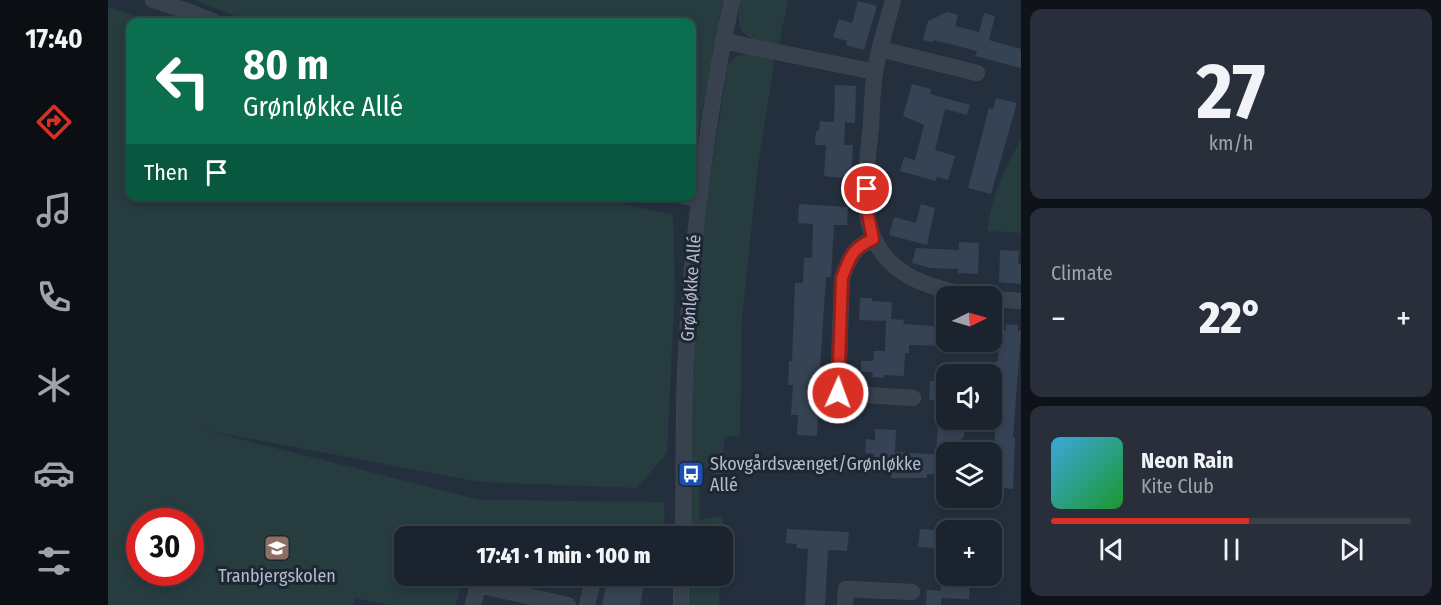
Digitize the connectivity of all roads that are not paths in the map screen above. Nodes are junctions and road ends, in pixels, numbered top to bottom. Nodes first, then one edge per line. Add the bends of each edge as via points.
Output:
1 (153, 0) edge
2 (732, 0) edge
3 (893, 0) edge
4 (204, 18) edge
5 (723, 41) junction
6 (880, 49) junction
7 (875, 72) junction
8 (977, 73) dead end
9 (698, 199) joint
10 (873, 239) junction
11 (936, 288) edge
12 (1002, 300) edge
13 (1021, 301) edge
14 (913, 398) dead end
15 (683, 526) edge
16 (592, 586) edge
17 (681, 586) edge
18 (912, 592) dead end
19 (473, 605) edge
20 (568, 605) edge
21 (587, 605) edge
22 (681, 605) edge
23 (845, 605) edge

1 - 4 street
2 - 5 street, Grønløkke Allé
3 - 6 street
5 - 7 street
5 - 9 street, Grønløkke Allé
6 - 7 street
6 - 8 street
7 - 10 street via 866,205
9 - 15 street, Grønløkke Allé via 685,376
10 - 11 street via 885,257 903,272
10 - 14 street via 856,247 842,278 838,393
12 - 13 street
16 - 21 street
17 - 22 street
18 - 23 street via 846,589
19 - 20 street via 478,585

